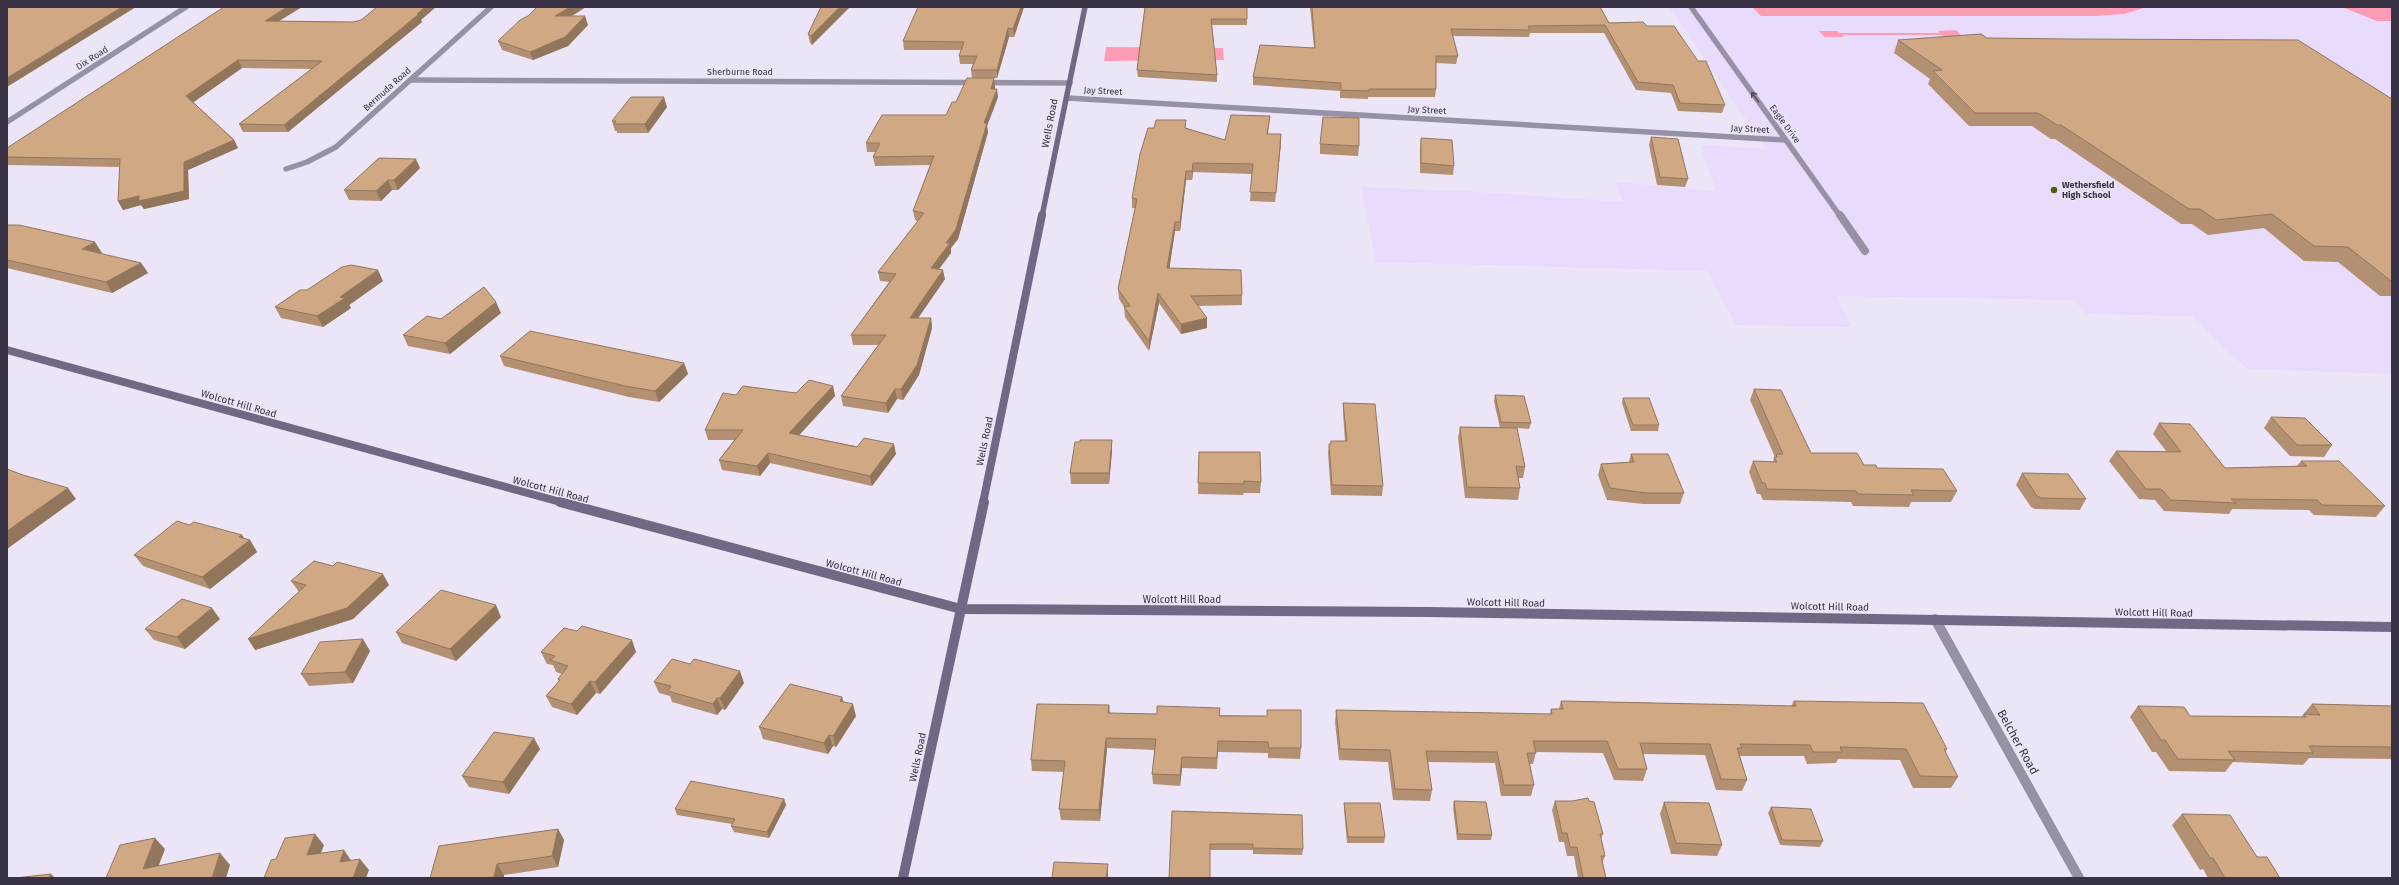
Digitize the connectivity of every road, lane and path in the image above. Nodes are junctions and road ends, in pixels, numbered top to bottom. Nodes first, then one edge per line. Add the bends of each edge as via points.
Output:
1 (186, 7) edge
2 (491, 7) edge
3 (1085, 7) edge
4 (1691, 7) edge
5 (411, 80) junction
6 (1070, 82) junction
7 (1067, 98) junction
8 (7, 122) edge
9 (1786, 140) junction
10 (286, 169) dead end
11 (1865, 251) dead end
12 (8, 351) edge
13 (961, 609) junction
14 (1934, 619) junction
15 (2392, 627) edge
16 (903, 878) edge
17 (2079, 878) edge

1 - 8 street, Dix Road
2 - 5 street, Bermuda Road
3 - 6 street, Wells Road
9 -> 4 street, Eagle Drive
5 - 6 street, Sherburne Road
5 - 10 street, Bermuda Road via 336,147 307,162
6 - 7 street, Wells Road
7 - 9 street, Jay Street
7 - 13 street, Wells Road
9 - 11 street, Eagle Drive
12 - 13 street, Wolcott Hill Road via 445,472
13 - 14 street, Wolcott Hill Road
13 - 16 street, Wells Road
14 - 15 street, Wolcott Hill Road
14 - 17 street, Belcher Road

